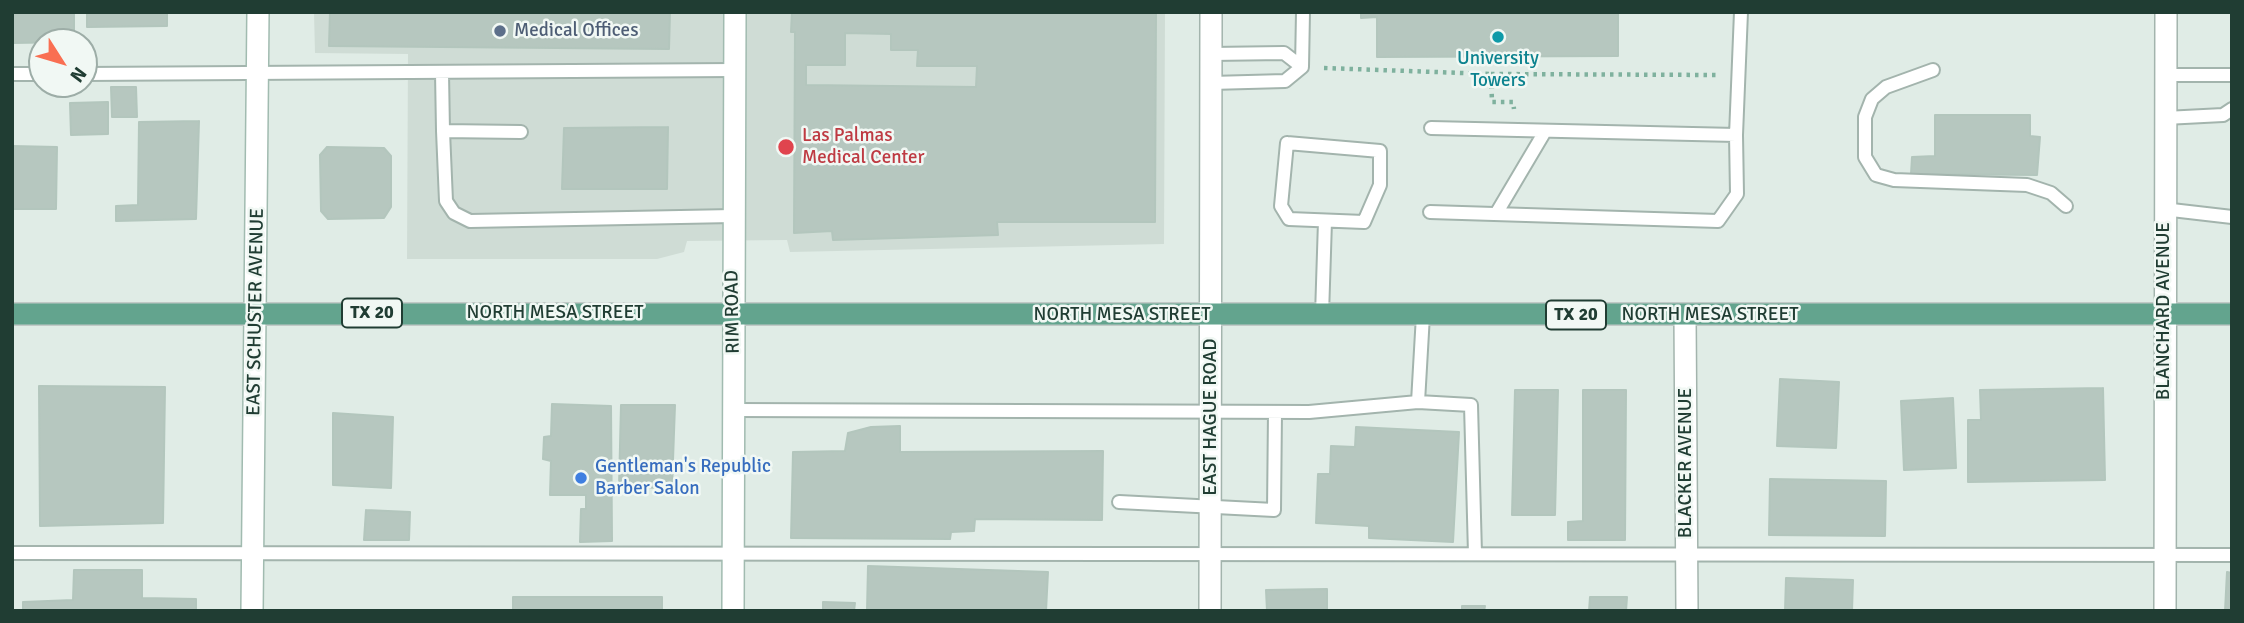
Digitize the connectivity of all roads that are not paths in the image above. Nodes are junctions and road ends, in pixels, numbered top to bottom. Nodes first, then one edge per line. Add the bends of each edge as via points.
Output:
1 (258, 12) edge
2 (735, 12) edge
3 (1211, 12) edge
4 (1303, 12) edge
5 (1741, 12) edge
6 (2166, 12) edge
7 (1211, 54) junction
8 (1302, 67) junction
9 (1933, 70) dead end
10 (735, 71) junction
11 (442, 73) junction
12 (98, 74) edge
13 (258, 75) junction
14 (2166, 75) junction
15 (2232, 75) edge
16 (1211, 83) junction
17 (2232, 109) edge
18 (2165, 118) junction
19 (1431, 128) dead end
20 (443, 131) junction
21 (522, 132) dead end
22 (1544, 133) junction
23 (1736, 135) junction
24 (2066, 206) dead end
25 (2163, 209) junction
26 (1430, 212) dead end
27 (1496, 214) junction
28 (733, 216) junction
29 (2232, 217) edge
30 (1325, 220) junction
31 (256, 312) junction
32 (733, 313) junction
33 (12, 314) edge
34 (2165, 314) junction
35 (2232, 314) edge
36 (1212, 315) junction
37 (1322, 315) junction
38 (1423, 315) junction
39 (1685, 315) junction
40 (1418, 402) junction
41 (735, 410) junction
42 (1211, 411) junction
43 (1275, 412) junction
44 (1119, 502) dead end
45 (1211, 506) junction
46 (253, 552) junction
47 (733, 552) junction
48 (12, 553) edge
49 (1210, 554) junction
50 (1475, 554) junction
51 (1686, 554) junction
52 (2165, 555) junction
53 (2232, 555) edge
54 (253, 611) edge
55 (733, 611) edge
56 (1210, 611) edge
57 (1686, 611) edge
58 (2165, 611) edge

1 - 13 street, EAST SCHUSTER AVENUE
2 - 10 street, RIM ROAD
3 - 7 street, EAST HAGUE ROAD
4 - 8 lane
5 - 23 lane
6 - 14 street, BLANCHARD AVENUE
7 - 8 lane via 1284,53
7 - 16 street, EAST HAGUE ROAD
8 - 16 lane via 1286,81
9 - 24 lane via 1886,87 1872,99 1865,117 1865,157 1876,175 1894,180 2027,185 2051,193
10 - 11 lane
10 - 28 street, RIM ROAD
11 - 13 lane
11 - 20 lane
12 - 13 lane
13 - 31 street, EAST SCHUSTER AVENUE
14 - 15 lane
14 - 18 street, BLANCHARD AVENUE
16 - 36 street, EAST HAGUE ROAD
17 - 18 lane via 2222,115
18 - 25 street, BLANCHARD AVENUE
19 - 22 lane
20 - 21 lane
20 - 28 lane via 446,201 454,213 470,221
22 - 23 lane
22 - 27 lane
23 - 27 lane via 1737,194 1718,221
25 - 29 lane
25 - 34 street, BLANCHARD AVENUE
26 - 27 lane
28 - 32 street, RIM ROAD
30 - 30 lane via 1364,222 1380,185 1380,151 1287,143 1280,206 1289,219
30 - 37 lane
31 - 32 main road, NORTH MESA STREET / TX 20
31 - 33 main road, NORTH MESA STREET / TX 20
31 - 46 street, EAST SCHUSTER AVENUE
32 - 36 main road, NORTH MESA STREET / TX 20
32 - 41 street, RIM ROAD
34 - 35 main road, NORTH MESA STREET / TX 20
34 - 39 main road, NORTH MESA STREET / TX 20
34 - 52 street, BLANCHARD AVENUE
36 - 37 main road, NORTH MESA STREET / TX 20
36 - 42 street, EAST HAGUE ROAD
37 - 38 main road, NORTH MESA STREET / TX 20
38 - 39 main road, NORTH MESA STREET / TX 20
38 - 40 lane
39 - 51 street, BLACKER AVENUE
40 - 43 lane
40 - 50 lane via 1471,405
41 - 42 lane
41 - 47 street, RIM ROAD
42 - 43 lane
42 - 45 street, EAST HAGUE ROAD
43 - 45 lane via 1274,510
44 - 45 lane
45 - 49 street, EAST HAGUE ROAD
46 - 47 lane
46 - 48 lane
46 - 54 street, EAST SCHUSTER AVENUE
47 - 49 lane
47 - 55 street, RIM ROAD
49 - 50 lane
49 - 56 street, EAST HAGUE ROAD
50 - 51 lane
51 - 52 lane
51 - 57 street, BLACKER AVENUE
52 - 53 lane
52 - 58 street, BLANCHARD AVENUE

